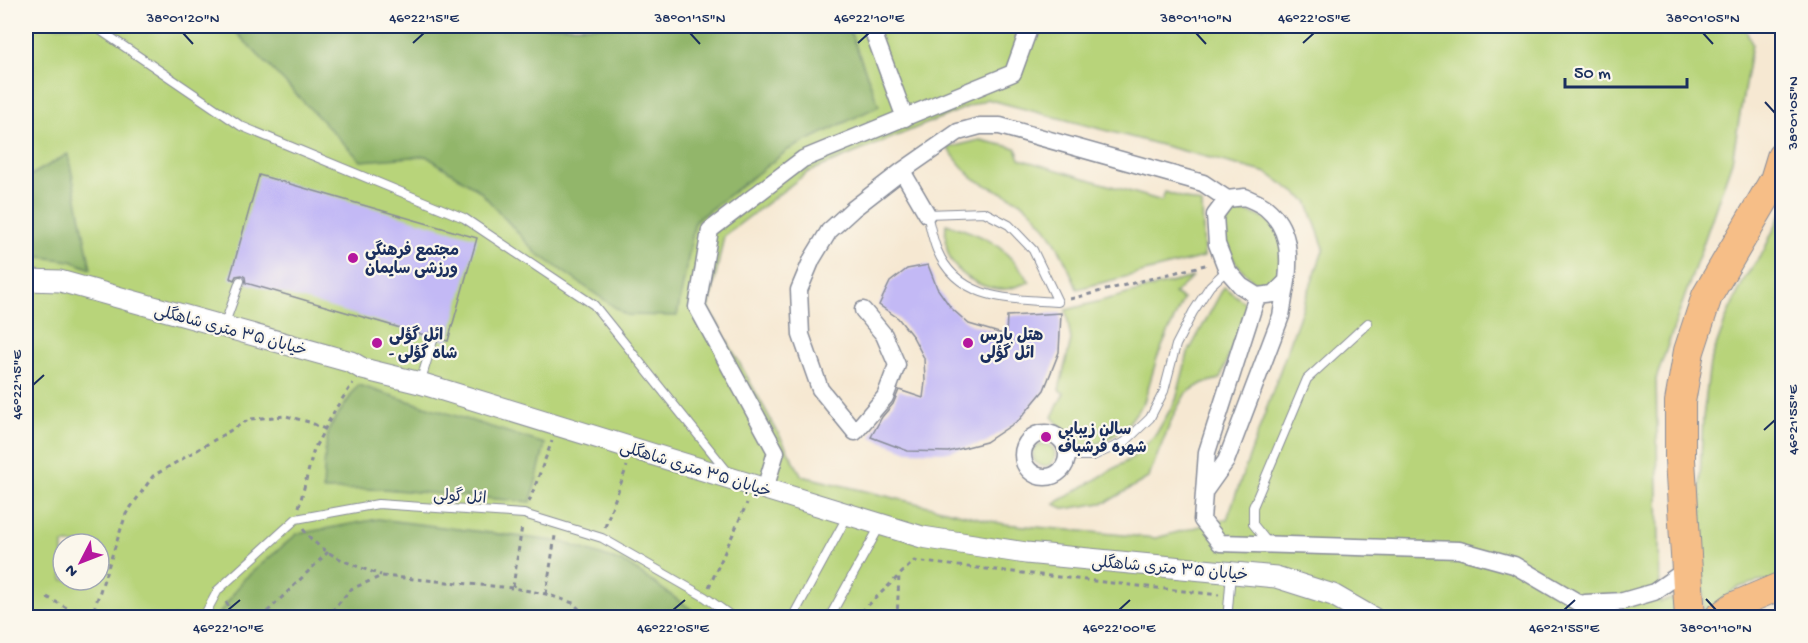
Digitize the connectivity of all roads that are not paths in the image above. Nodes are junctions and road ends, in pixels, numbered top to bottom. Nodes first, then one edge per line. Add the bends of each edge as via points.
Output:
1 (94, 26) edge
2 (871, 26) edge
3 (1030, 26) edge
4 (905, 118) junction
5 (1782, 157) edge
6 (902, 171) junction
7 (1227, 199) junction
8 (927, 214) junction
9 (1224, 265) junction
10 (26, 280) edge
11 (240, 281) dead end
12 (1287, 281) junction
13 (1257, 296) junction
14 (863, 310) dead end
15 (1368, 323) dead end
16 (224, 327) junction
17 (434, 338) dead end
18 (420, 383) junction
19 (1067, 456) dead end
20 (733, 479) junction
21 (760, 487) junction
22 (1203, 493) junction
23 (849, 514) junction
24 (881, 523) junction
25 (1269, 544) junction
26 (1687, 569) junction
27 (1231, 573) junction
28 (1782, 588) edge
29 (1579, 603) junction
30 (1228, 609) dead end
31 (203, 618) edge
32 (734, 618) edge
33 (792, 618) edge
34 (829, 618) edge
35 (1373, 618) edge
36 (1593, 618) edge
37 (1618, 618) edge
38 (1690, 618) edge
39 (1717, 618) edge

1 - 20 lane via 241,126 464,218 594,306
2 - 4 street
3 - 4 street via 1013,73
4 - 21 street via 803,159 710,230 697,307 776,452
5 - 26 highway via 1774,180 1707,296 1689,351 1680,402
6 - 7 street via 958,132 1000,126 1203,183
6 - 8 street
6 - 14 street via 829,231 799,290 801,335 820,389 855,432 885,397 897,365 884,335
7 - 9 street via 1215,215 1217,244
7 - 12 street via 1245,197 1265,207 1282,227 1290,255
8 - 8 lane via 984,212 1009,225 1033,250 1058,302 1008,299 972,290 951,274 937,250
9 - 13 street via 1241,286
9 - 19 lane via 1176,345 1164,391 1150,418 1125,442 1093,456
10 - 16 street, خیابان ۳۵ متری شاهگلی via 60,281
11 - 16 lane
12 - 13 street via 1274,294
12 - 22 street via 1281,316 1226,461
13 - 22 street via 1207,452
15 - 25 lane via 1307,379 1253,507 1253,524
16 - 18 street, خیابان ۳۵ متری شاهگلی
17 - 18 lane
18 - 20 street, خیابان ۳۵ متری شاهگلی
20 - 21 street, خیابان ۳۵ متری شاهگلی
21 - 23 street, خیابان ۳۵ متری شاهگلی
22 - 25 street via 1202,520 1220,543
23 - 24 street, خیابان ۳۵ متری شاهگلی
23 - 33 lane
24 - 27 street, خیابان ۳۵ متری شاهگلی via 922,537 1026,553
24 - 34 lane
25 - 29 street via 1459,550 1514,565
26 - 29 street via 1654,592 1623,601
26 - 38 highway
27 - 30 lane
27 - 35 street, خیابان ۳۵ متری شاهگلی via 1276,577 1334,595
28 - 39 highway via 1732,606
29 - 36 street
29 - 37 street
31 - 32 lane, ائل گولی via 218,590 296,519 378,504 524,514 602,538

